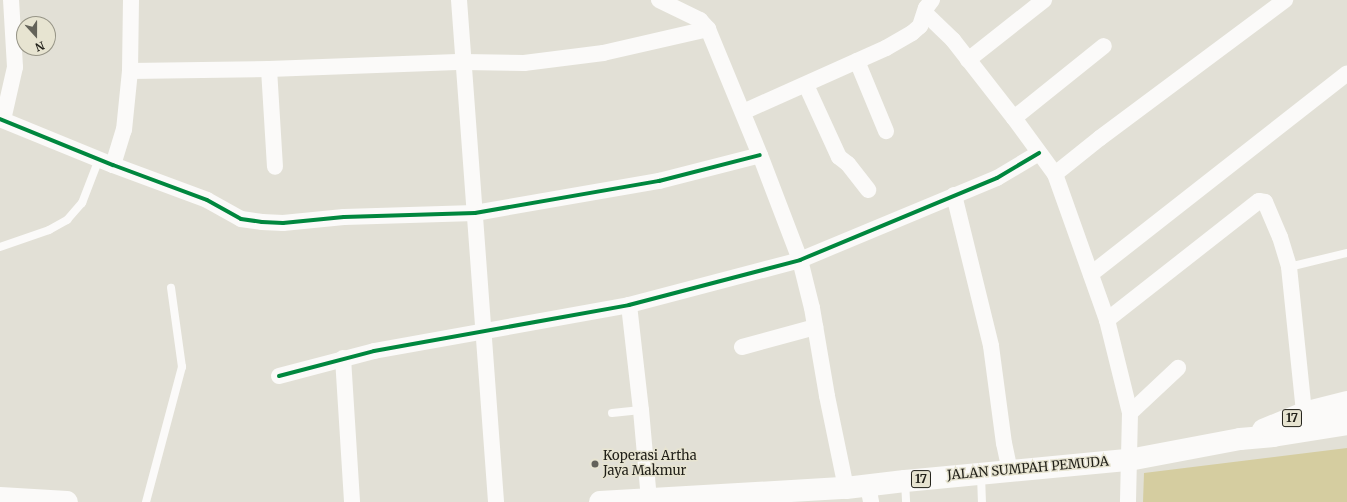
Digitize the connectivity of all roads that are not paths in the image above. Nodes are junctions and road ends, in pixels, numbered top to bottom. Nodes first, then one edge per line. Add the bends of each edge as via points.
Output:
1 (11, 0) edge
2 (130, 0) edge
3 (460, 0) edge
4 (659, 0) edge
5 (1044, 0) edge
6 (1285, 0) edge
7 (928, 7) edge
8 (708, 29) junction
9 (1104, 46) dead end
10 (968, 60) junction
11 (857, 61) junction
12 (464, 62) junction
13 (269, 69) junction
14 (130, 71) junction
15 (1347, 73) edge
16 (806, 85) junction
17 (743, 112) junction
18 (1014, 118) junction
19 (2, 119) edge
20 (886, 131) dead end
21 (1039, 153) junction
22 (760, 155) junction
23 (106, 162) junction
24 (274, 167) dead end
25 (1055, 174) junction
26 (868, 190) dead end
27 (954, 195) junction
28 (475, 213) junction
29 (0, 247) edge
30 (1347, 253) edge
31 (800, 260) junction
32 (1289, 267) junction
33 (1091, 274) junction
34 (170, 288) dead end
35 (629, 304) junction
36 (1107, 320) junction
37 (815, 327) junction
38 (483, 332) junction
39 (742, 347) dead end
40 (343, 358) junction
41 (1178, 368) dead end
42 (279, 376) dead end
43 (1347, 402) edge
44 (642, 410) junction
45 (612, 413) dead end
46 (1130, 413) junction
47 (1304, 413) junction
48 (1347, 424) edge
49 (1240, 439) junction
50 (1129, 460) junction
51 (1010, 472) junction
52 (981, 474) junction
53 (905, 481) junction
54 (846, 488) junction
55 (870, 494) edge
56 (0, 498) edge
57 (672, 500) edge
58 (643, 501) edge
59 (62, 502) edge
60 (67, 502) edge
61 (146, 502) edge
62 (352, 502) edge
63 (496, 502) edge
64 (600, 502) edge
65 (906, 502) edge
66 (982, 502) edge
67 (1128, 502) edge

1 - 19 street via 15,67
2 - 14 street
3 - 12 street
4 - 8 street via 700,20
5 - 10 street
6 - 25 street
7 - 10 street
7 - 11 street via 920,26 912,33
8 - 12 street via 603,53 524,63
8 - 17 street
9 - 18 street
10 - 18 street
11 - 16 street
11 - 20 street
12 - 13 street
12 - 28 street
13 - 14 street
13 - 24 street
14 - 23 street via 124,130
15 - 33 street
16 - 17 street
16 - 26 street via 838,156 848,164
17 - 22 street
18 - 21 street
19 - 23 street
21 - 25 street
21 - 27 street via 997,178
22 - 28 street via 659,181
22 - 31 street
23 - 28 street via 207,200 241,219 262,222
23 - 29 lane via 82,203 67,220 49,230
25 - 33 street
27 - 31 street
27 - 51 street via 990,346
28 - 38 street
30 - 32 lane
31 - 35 street
31 - 37 street
32 - 36 street via 1280,237 1261,200
32 - 47 street
33 - 36 street
34 - 61 lane via 182,367
35 - 38 street
35 - 44 street
36 - 46 street
37 - 39 street
37 - 54 street
38 - 40 street
38 - 63 street
40 - 42 street
40 - 62 street
41 - 46 street
43 - 47 highway, JALAN SUMPAH PEMUDA / 17
44 - 45 lane
44 - 58 street
46 - 50 street
47 - 49 highway, JALAN SUMPAH PEMUDA / 17
48 - 49 highway, JALAN SUMPAH PEMUDA / 17
49 - 50 highway, JALAN SUMPAH PEMUDA / 17
50 - 51 highway, JALAN SUMPAH PEMUDA / 17
50 - 67 street
51 - 52 highway, JALAN SUMPAH PEMUDA / 17
52 - 53 highway, JALAN SUMPAH PEMUDA / 17
52 - 66 lane
53 - 55 highway, JALAN SUMPAH PEMUDA / 17
53 - 65 lane
54 - 55 highway, JALAN SUMPAH PEMUDA / 17
54 - 57 highway, JALAN SUMPAH PEMUDA / 17
56 - 59 highway
57 - 58 highway, JALAN SUMPAH PEMUDA / 17
58 - 64 highway, JALAN SUMPAH PEMUDA / 17
59 - 60 highway

